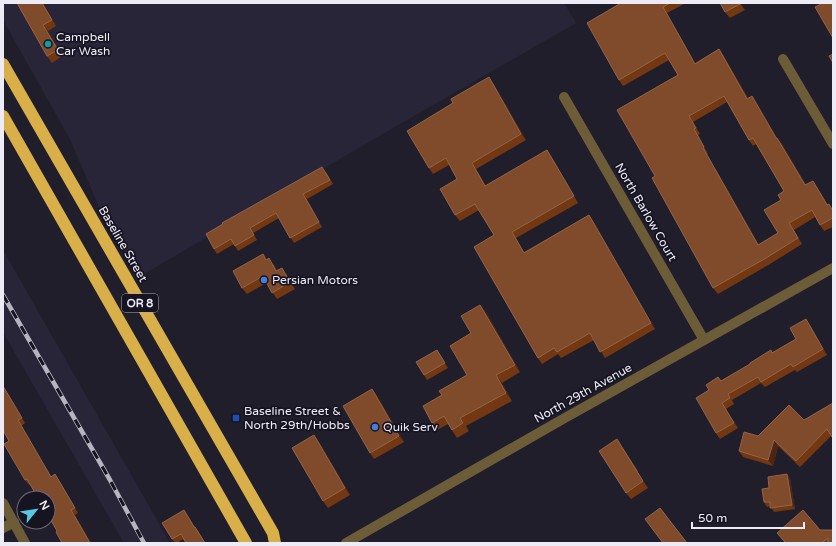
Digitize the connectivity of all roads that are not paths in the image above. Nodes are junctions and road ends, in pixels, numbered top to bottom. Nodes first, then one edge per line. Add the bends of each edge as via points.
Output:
1 (783, 59) dead end
2 (3, 64) edge
3 (564, 97) dead end
4 (3, 116) edge
5 (833, 144) edge
6 (833, 268) edge
7 (704, 340) junction
8 (3, 503) edge
9 (14, 522) junction
10 (3, 528) edge
11 (25, 543) edge
12 (246, 543) edge
13 (275, 543) edge
14 (346, 543) edge

1 - 5 street
2 - 13 highway, Baseline Street / OR 8 via 273,533
3 - 7 street, North Barlow Court
4 - 12 highway, OR 8
6 - 7 street, North 29th Avenue
7 - 14 street, North 29th Avenue
8 - 9 street
9 - 10 street
9 - 11 street

